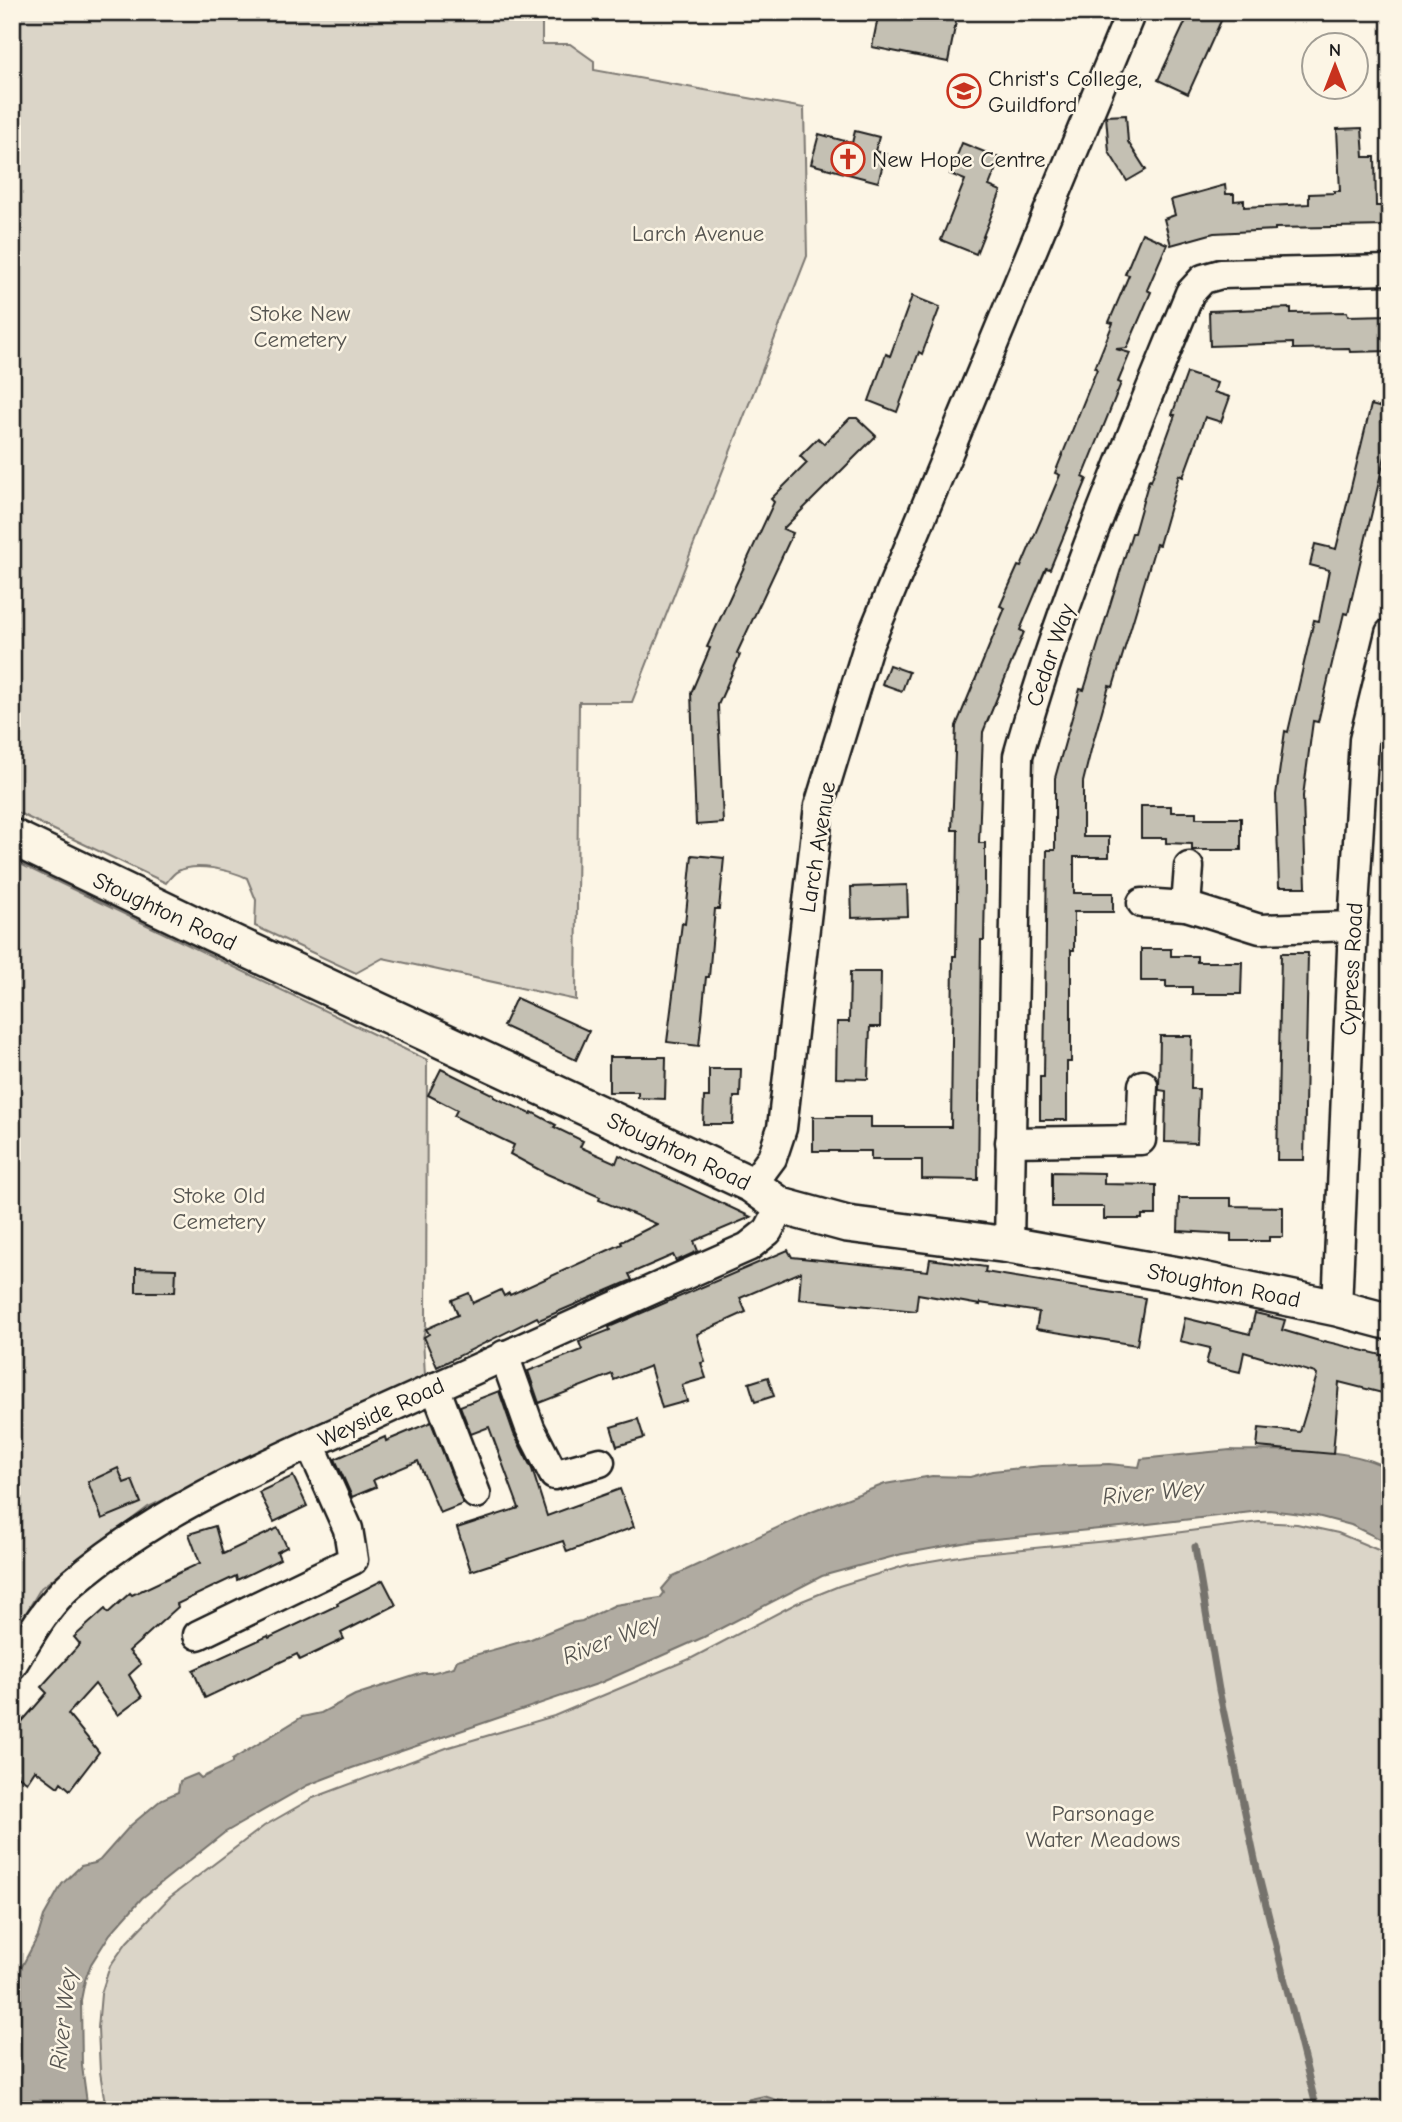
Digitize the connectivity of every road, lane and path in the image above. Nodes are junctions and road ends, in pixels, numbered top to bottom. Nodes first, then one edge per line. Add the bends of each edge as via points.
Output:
1 (1131, 12) edge
2 (1390, 270) edge
3 (1390, 633) edge
4 (12, 838) edge
5 (1189, 867) dead end
6 (1142, 903) dead end
7 (1186, 906) junction
8 (1353, 926) junction
9 (1143, 1085) dead end
10 (1010, 1142) junction
11 (752, 1185) junction
12 (781, 1206) junction
13 (1009, 1245) junction
14 (1337, 1308) junction
15 (1390, 1322) edge
16 (504, 1355) junction
17 (435, 1387) junction
18 (310, 1444) junction
19 (600, 1462) dead end
20 (476, 1494) dead end
21 (198, 1635) dead end
22 (12, 1665) edge

1 - 11 street, Larch Avenue via 868,646 819,806 782,1128 772,1158
2 - 10 street, Cedar Way via 1221,274 1203,279 1190,293 1087,551 1018,756
3 - 8 street, Cypress Road via 1364,740
4 - 11 street, Stoughton Road
5 - 7 street
6 - 7 street
7 - 8 street via 1260,929
8 - 14 street, Cypress Road
9 - 10 street via 1141,1140
10 - 13 street, Cedar Way
11 - 12 street, Stoughton Road
12 - 13 street, Stoughton Road via 847,1224
12 - 16 street, Weyside Road via 768,1231 748,1247
13 - 14 street, Stoughton Road
14 - 15 street, Stoughton Road
16 - 17 street, Weyside Road
16 - 19 street via 530,1428 554,1475
17 - 18 street, Weyside Road
17 - 20 street
18 - 21 street via 348,1529 353,1560
18 - 22 street, Weyside Road via 172,1511 119,1546 69,1586

